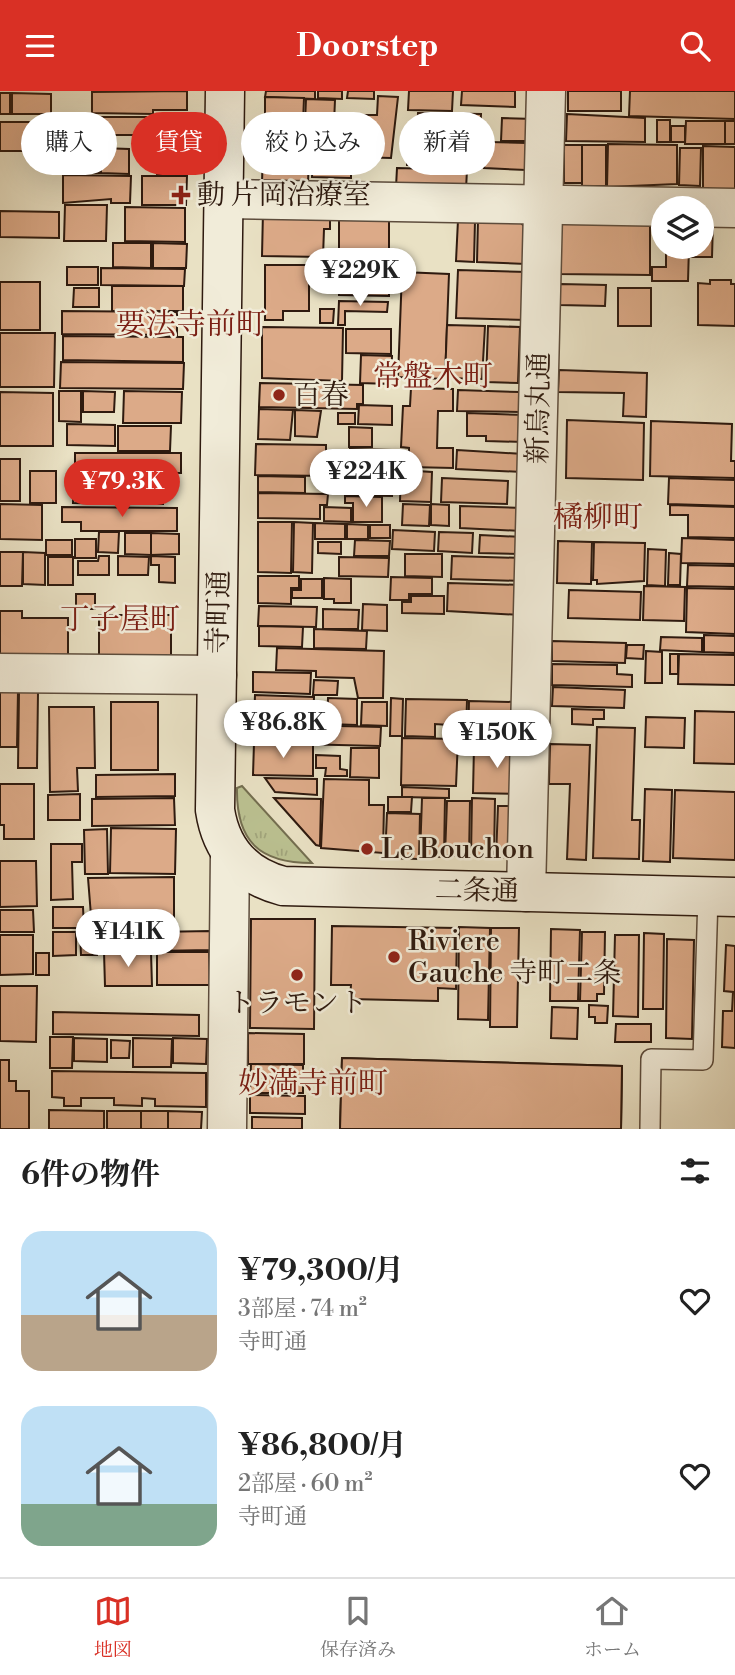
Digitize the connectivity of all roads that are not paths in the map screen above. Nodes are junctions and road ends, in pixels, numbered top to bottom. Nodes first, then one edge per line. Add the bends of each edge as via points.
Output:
1 (225, 91) edge
2 (546, 91) edge
3 (225, 199) junction
4 (544, 203) junction
5 (735, 208) edge
6 (0, 674) edge
7 (218, 675) junction
8 (230, 853) junction
9 (526, 892) junction
10 (721, 896) edge
11 (227, 1129) edge
12 (650, 1129) edge

1 - 3 street, 寺町通
2 - 4 street, 新烏丸通
3 - 4 street
3 - 7 street, 寺町通
4 - 5 street
4 - 9 street, 新烏丸通
6 - 7 street
7 - 8 street, 寺町通 via 215,810
8 - 9 street, 二条通 via 248,871 283,886
8 - 11 street, 寺町通
9 - 10 street, 二条通
10 - 12 lane via 703,1060 651,1059

